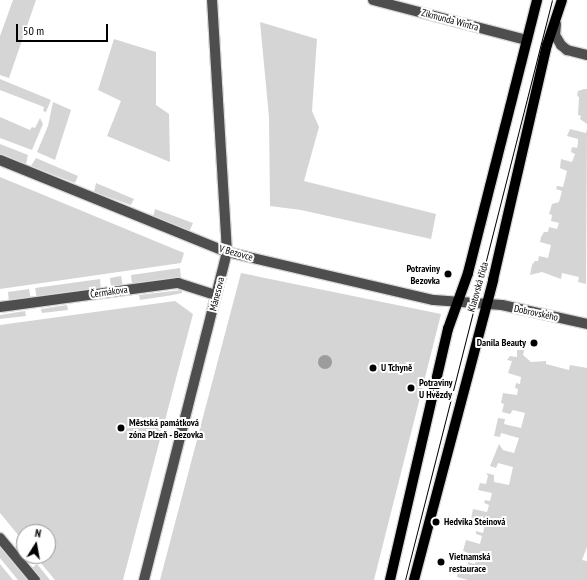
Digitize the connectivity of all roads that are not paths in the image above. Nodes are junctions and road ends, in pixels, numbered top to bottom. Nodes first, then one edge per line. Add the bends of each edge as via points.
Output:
1 (212, 0) edge
2 (373, 0) edge
3 (537, 0) edge
4 (562, 0) edge
5 (556, 21) junction
6 (527, 40) junction
7 (587, 55) edge
8 (0, 160) edge
9 (227, 252) junction
10 (216, 295) junction
11 (458, 302) junction
12 (485, 304) junction
13 (0, 307) edge
14 (587, 324) edge
15 (0, 538) edge
16 (35, 580) edge
17 (144, 580) edge
18 (390, 580) edge
19 (414, 580) edge

1 - 9 street, Mánesova
2 - 6 street, Zikmunda Wintra
3 - 6 main road, Klatovská třída
4 - 5 main road, Klatovská třída
5 - 7 street via 555,35 561,45 567,50
5 - 12 main road, Klatovská třída via 547,45 526,128 516,187
6 - 11 main road, Klatovská třída via 468,273
8 - 9 street, V Bezovce
9 - 10 street, Mánesova
9 - 11 street, V Bezovce via 357,284
10 - 13 street, Čermákova via 178,283
10 - 17 street, Mánesova
11 - 12 street, V Bezovce
11 - 18 main road, Klatovská třída via 430,404 423,446
12 - 14 street, Dobrovského
12 - 19 main road, Klatovská třída
15 - 16 street

